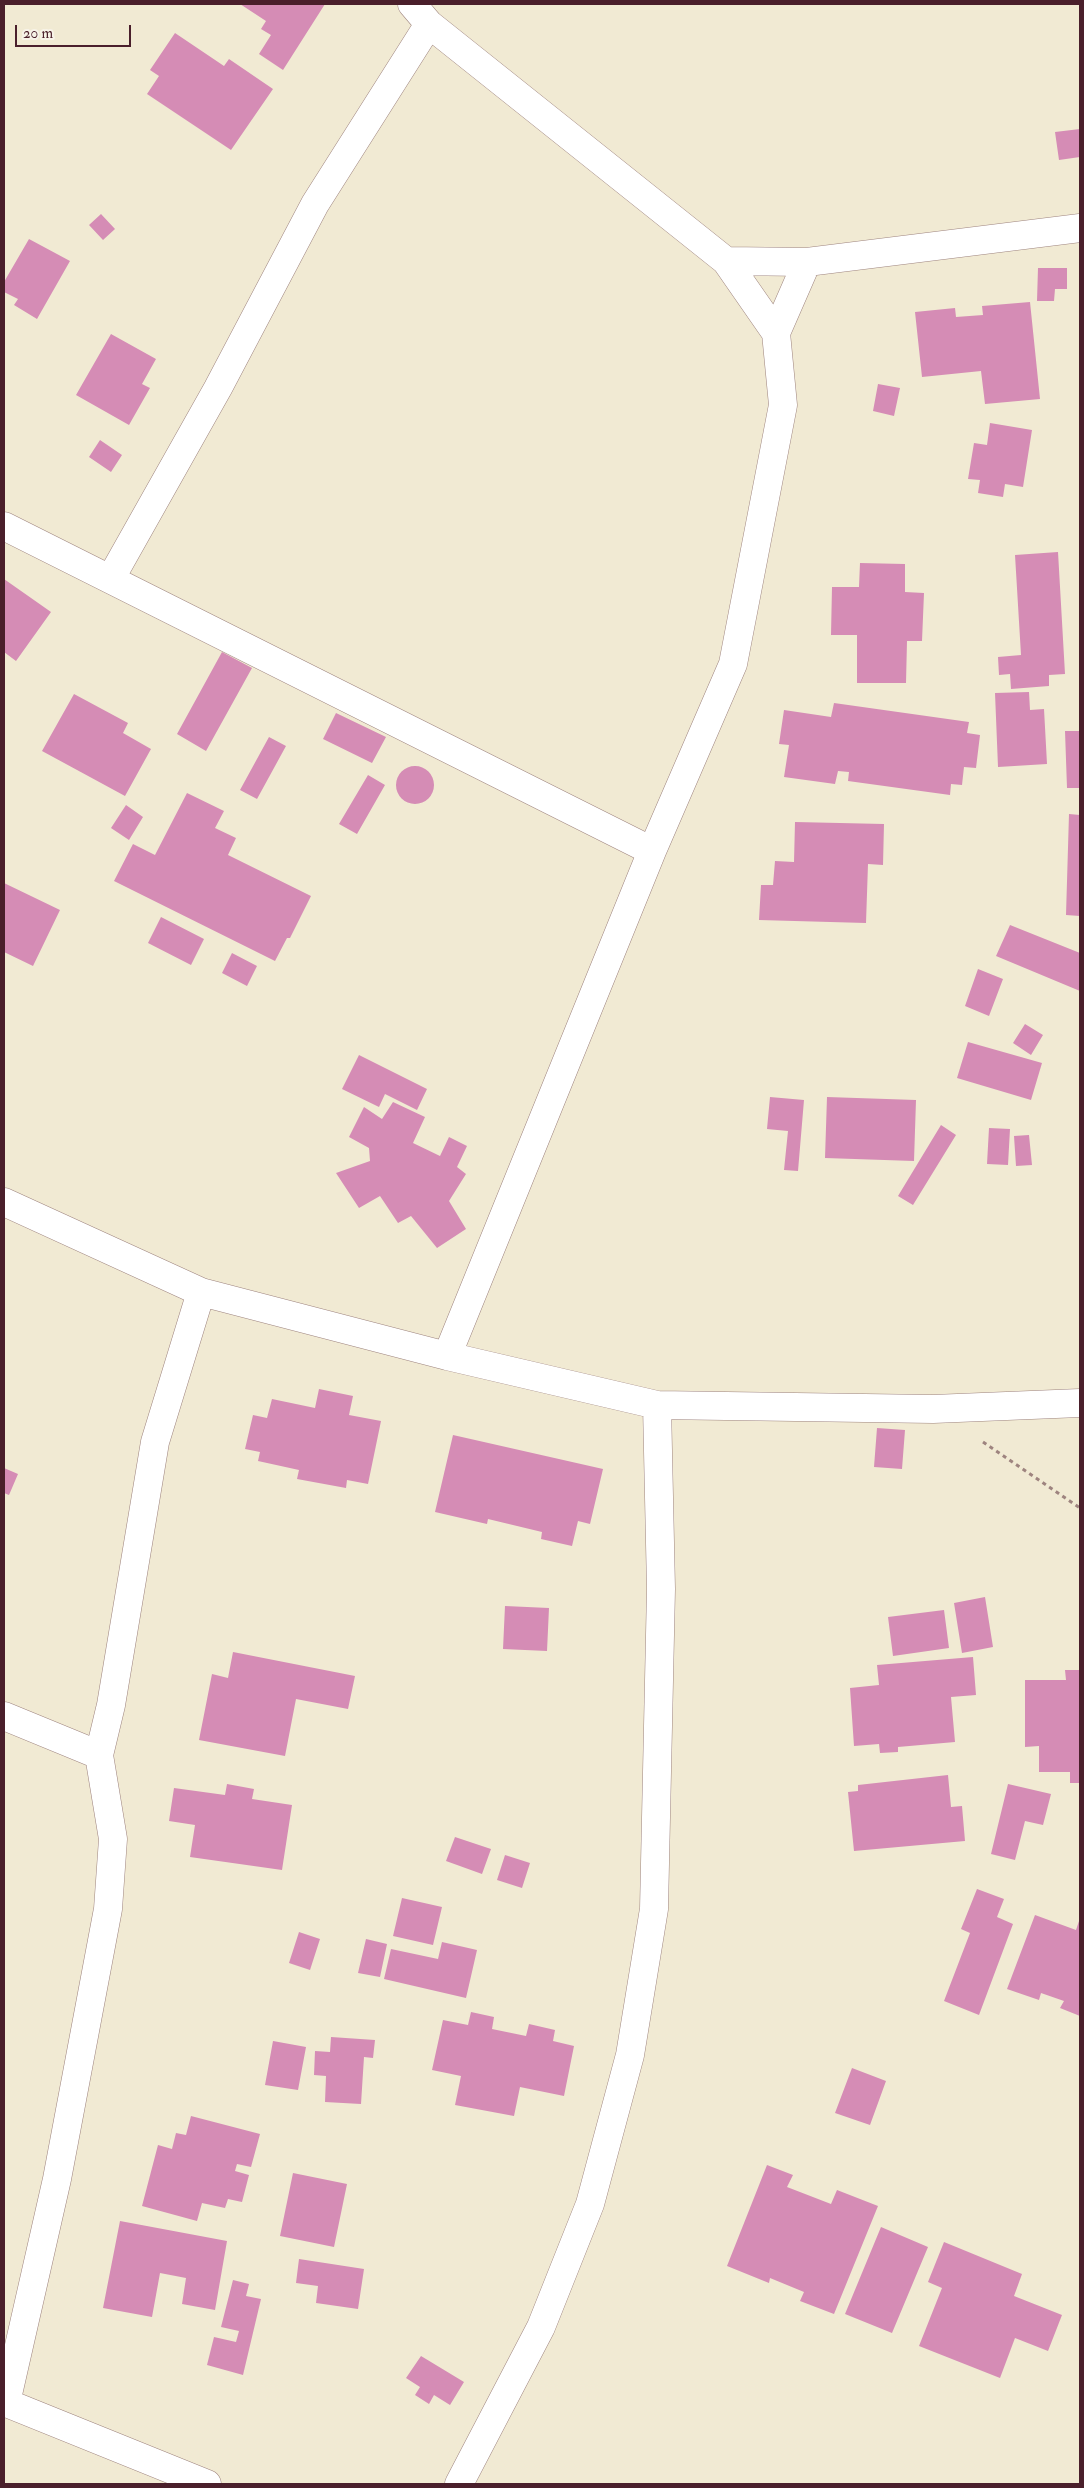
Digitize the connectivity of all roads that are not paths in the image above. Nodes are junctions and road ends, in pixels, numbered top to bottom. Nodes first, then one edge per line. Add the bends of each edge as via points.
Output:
1 (420, 14) edge
2 (1080, 228) edge
3 (726, 261) junction
4 (807, 262) junction
5 (776, 334) junction
6 (4, 526) edge
7 (111, 578) junction
8 (652, 851) junction
9 (4, 1202) edge
10 (200, 1292) junction
11 (447, 1356) junction
12 (1080, 1403) edge
13 (658, 1405) junction
14 (4, 1716) edge
15 (99, 1755) junction
16 (5, 2403) edge
17 (208, 2484) edge
18 (459, 2484) edge

1 - 3 street
1 - 7 street via 218,388
2 - 4 street
3 - 4 street
3 - 5 street
4 - 5 street
5 - 8 street via 784,405 733,664
6 - 7 street
7 - 8 street
8 - 11 street
9 - 10 street
10 - 11 street
10 - 15 street via 155,1442 111,1705
11 - 13 street
12 - 13 street via 933,1409
13 - 18 street via 661,1589 654,1909 630,2055 590,2204 545,2318
14 - 15 street
15 - 16 street via 114,1839 108,1909 57,2179
16 - 17 street

